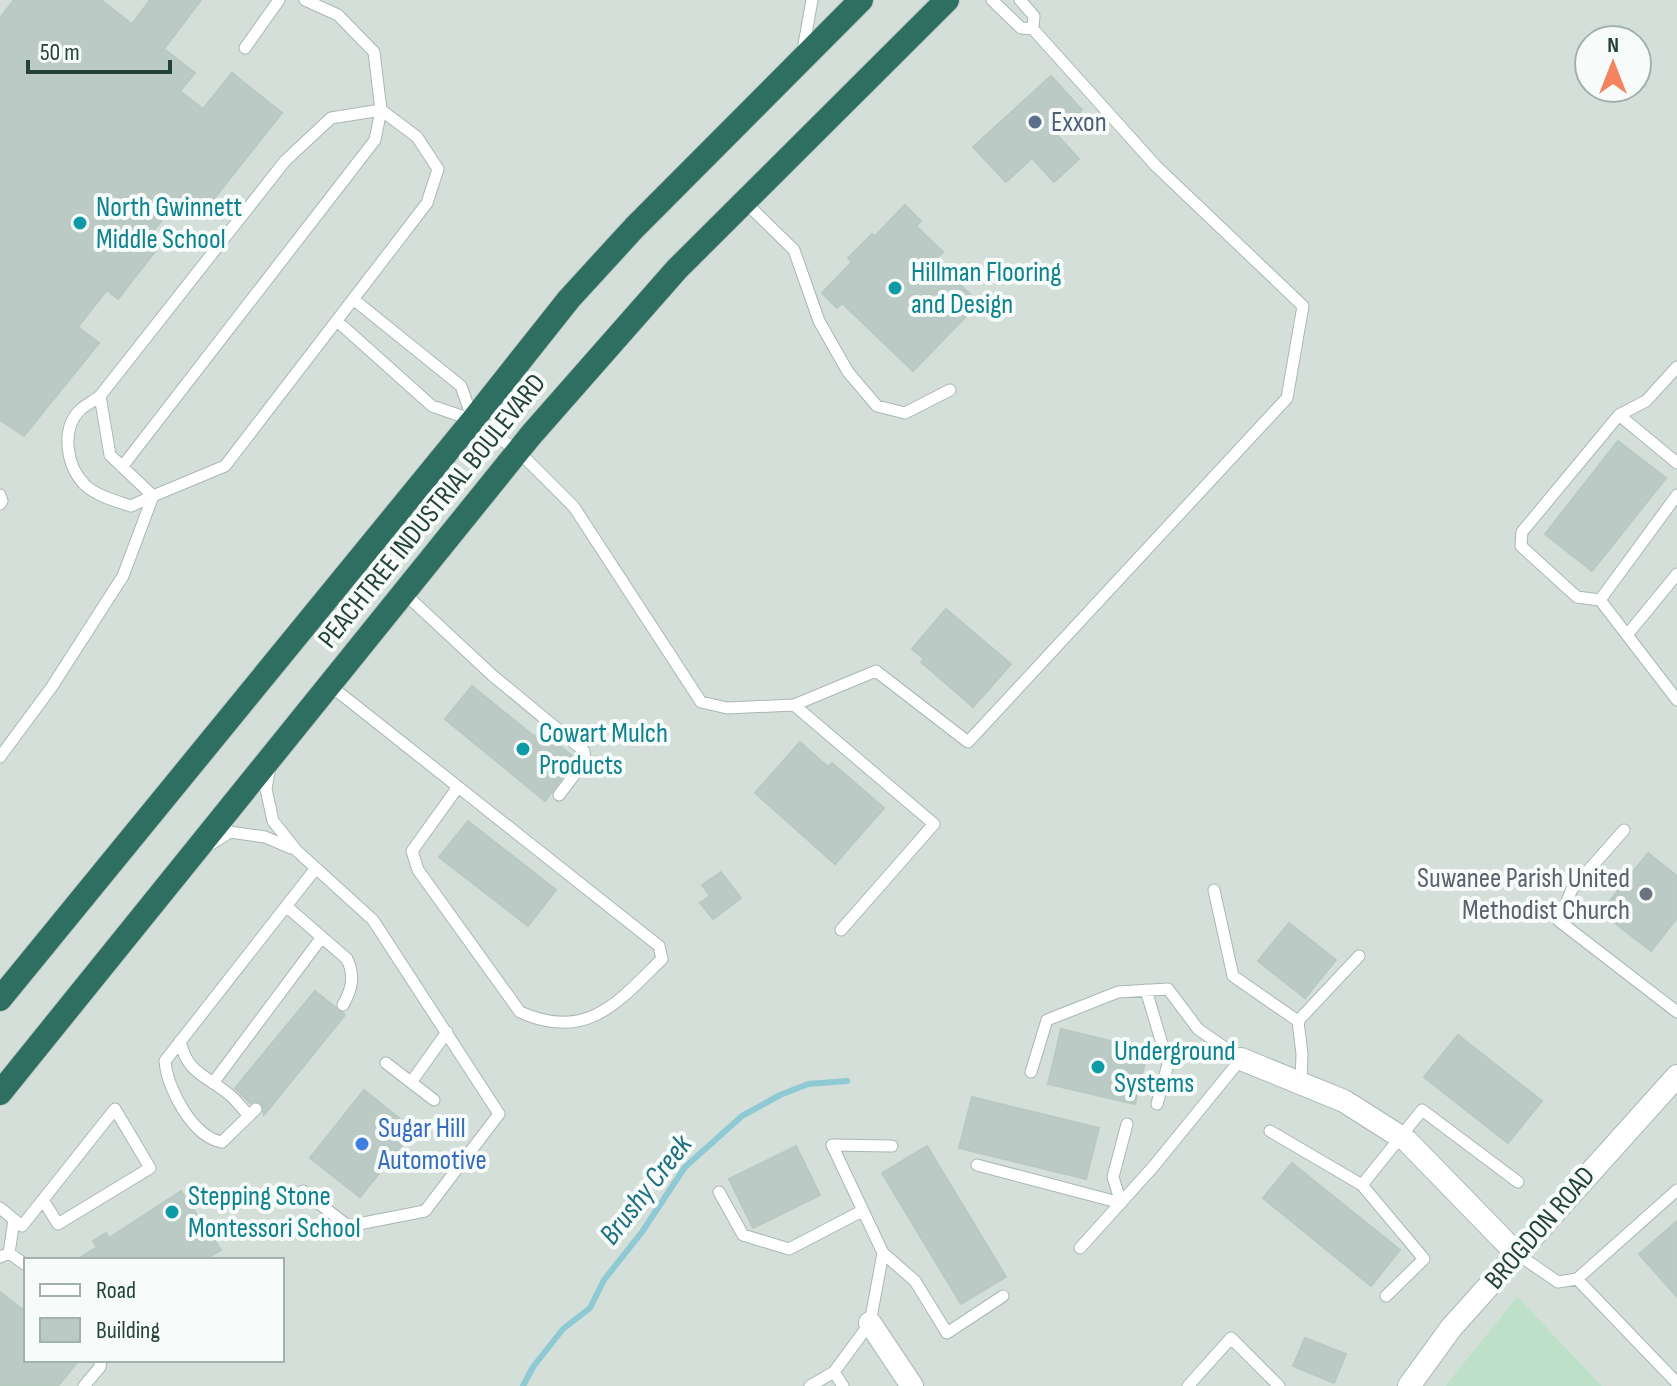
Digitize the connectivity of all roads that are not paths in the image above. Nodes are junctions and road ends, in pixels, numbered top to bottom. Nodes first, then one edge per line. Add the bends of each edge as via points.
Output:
1 (279, 0) edge
2 (305, 0) edge
3 (812, 0) edge
4 (861, 0) edge
5 (947, 0) edge
6 (992, 0) edge
7 (1020, 0) edge
8 (1033, 29) junction
9 (245, 48) dead end
10 (799, 62) junction
11 (381, 110) junction
12 (744, 201) junction
13 (353, 299) junction
14 (337, 321) junction
15 (1677, 367) edge
16 (950, 390) dead end
17 (100, 396) junction
18 (1619, 415) junction
19 (473, 420) junction
20 (518, 451) junction
21 (1677, 463) edge
22 (122, 467) junction
23 (0, 495) edge
24 (1677, 495) edge
25 (153, 496) junction
26 (0, 504) edge
27 (1677, 574) edge
28 (404, 593) junction
29 (1600, 600) junction
30 (1627, 635) junction
31 (329, 685) junction
32 (1677, 700) edge
33 (794, 705) junction
34 (0, 757) edge
35 (272, 758) junction
36 (458, 787) junction
37 (559, 795) dead end
38 (1624, 830) dead end
39 (296, 850) junction
40 (194, 853) junction
41 (316, 868) junction
42 (1214, 890) dead end
43 (286, 906) junction
44 (841, 930) dead end
45 (322, 937) junction
46 (1359, 956) dead end
47 (1146, 990) junction
48 (0, 999) edge
49 (343, 1005) dead end
50 (1677, 1012) edge
51 (1298, 1021) junction
52 (447, 1032) junction
53 (180, 1041) junction
54 (1241, 1059) junction
55 (386, 1063) dead end
56 (1031, 1072) dead end
57 (1677, 1076) edge
58 (412, 1081) junction
59 (213, 1083) junction
60 (1301, 1084) junction
61 (0, 1093) edge
62 (434, 1100) dead end
63 (1157, 1104) dead end
64 (1127, 1124) dead end
65 (1270, 1131) dead end
66 (1399, 1136) junction
67 (892, 1146) dead end
68 (977, 1165) dead end
69 (1518, 1182) dead end
70 (1362, 1185) junction
71 (1677, 1190) edge
72 (303, 1191) dead end
73 (719, 1192) dead end
74 (43, 1200) junction
75 (1121, 1203) junction
76 (0, 1208) edge
77 (862, 1211) junction
78 (14, 1220) junction
79 (1080, 1248) dead end
80 (883, 1253) junction
81 (1517, 1254) junction
82 (4, 1255) edge
83 (24, 1264) edge
84 (1577, 1279) junction
85 (1003, 1296) dead end
86 (1386, 1296) dead end
87 (870, 1323) junction
88 (101, 1362) edge
89 (834, 1372) junction
90 (1677, 1383) edge
91 (84, 1386) edge
92 (810, 1386) edge
93 (843, 1386) edge
94 (912, 1386) edge
95 (1188, 1386) edge
96 (1279, 1386) edge
97 (1409, 1386) edge

1 - 9 lane
2 - 11 lane via 338,15 374,52
3 - 10 lane
4 - 10 highway, PEACHTREE INDUSTRIAL BOULEVARD
5 - 12 highway, PEACHTREE INDUSTRIAL BOULEVARD
6 - 8 lane via 1021,28
7 - 8 lane via 1034,16
8 - 33 lane via 1156,166 1303,306 1287,398 968,742 876,671
10 - 19 highway, PEACHTREE INDUSTRIAL BOULEVARD via 578,289
11 - 13 lane via 417,137 438,169 427,203
11 - 17 lane via 331,118 285,161
11 - 22 lane via 375,140
12 - 16 lane via 794,250 819,321 848,372 877,406 905,413
12 - 20 highway, PEACHTREE INDUSTRIAL BOULEVARD via 613,338
13 - 14 lane
13 - 19 lane via 461,386
14 - 19 lane via 432,406
14 - 25 lane via 225,466
15 - 18 lane via 1646,401
17 - 22 lane via 110,455
17 - 25 lane via 78,412 66,438 71,462 85,485 106,498 131,506
18 - 21 lane
18 - 29 lane via 1522,532 1521,546 1577,597
19 - 20 lane
19 - 48 highway, PEACHTREE INDUSTRIAL BOULEVARD
20 - 28 highway, PEACHTREE INDUSTRIAL BOULEVARD
20 - 33 lane via 574,507 701,702 727,708
22 - 25 lane
23 - 26 lane
24 - 29 lane
25 - 34 lane via 123,576
27 - 30 lane
28 - 31 highway, PEACHTREE INDUSTRIAL BOULEVARD
28 - 37 lane via 584,751 585,761
29 - 30 lane
30 - 32 lane
31 - 35 highway, PEACHTREE INDUSTRIAL BOULEVARD
31 - 36 lane
33 - 44 lane via 934,824
35 - 39 lane via 266,789 273,821
35 - 40 highway, PEACHTREE INDUSTRIAL BOULEVARD
36 - 36 lane via 659,946 662,959 612,1008 560,1024 520,1012 418,870 412,851
38 - 50 lane via 1572,889 1559,921
39 - 40 lane via 265,837 230,832
39 - 41 lane
40 - 61 highway, PEACHTREE INDUSTRIAL BOULEVARD
41 - 43 lane
41 - 52 lane via 373,920
42 - 51 lane via 1233,976
43 - 45 lane
43 - 53 lane
45 - 49 lane via 353,971
45 - 59 lane
46 - 51 lane
47 - 54 lane via 1168,989 1198,1029
47 - 56 lane via 1118,992 1047,1020
47 - 63 lane via 1168,1064
51 - 60 lane
52 - 58 lane
52 - 72 lane via 499,1114 425,1211 348,1226
53 - 59 lane via 190,1067
53 - 59 lane via 165,1061 166,1077 197,1130 222,1142 253,1112
54 - 60 street
54 - 75 lane
55 - 58 lane
57 - 81 street, BROGDON ROAD
58 - 62 lane
60 - 66 street via 1344,1101
64 - 75 lane via 1113,1177
65 - 70 lane
66 - 69 lane via 1422,1110
66 - 70 lane
66 - 81 street
67 - 77 lane via 832,1145
68 - 75 lane
70 - 86 lane via 1424,1259
71 - 84 lane
73 - 77 lane via 743,1235 789,1249
74 - 74 lane via 61,1177 115,1109 150,1168 58,1224
74 - 78 lane via 22,1226
75 - 79 lane
76 - 78 lane
77 - 80 lane
78 - 82 lane
80 - 85 lane via 915,1281 947,1333
80 - 87 lane
81 - 84 lane via 1558,1282
81 - 97 street, BROGDON ROAD via 1451,1328
82 - 83 lane
84 - 90 lane
87 - 89 lane
87 - 94 street
88 - 91 lane
89 - 92 lane
89 - 93 lane
95 - 96 lane via 1231,1338

